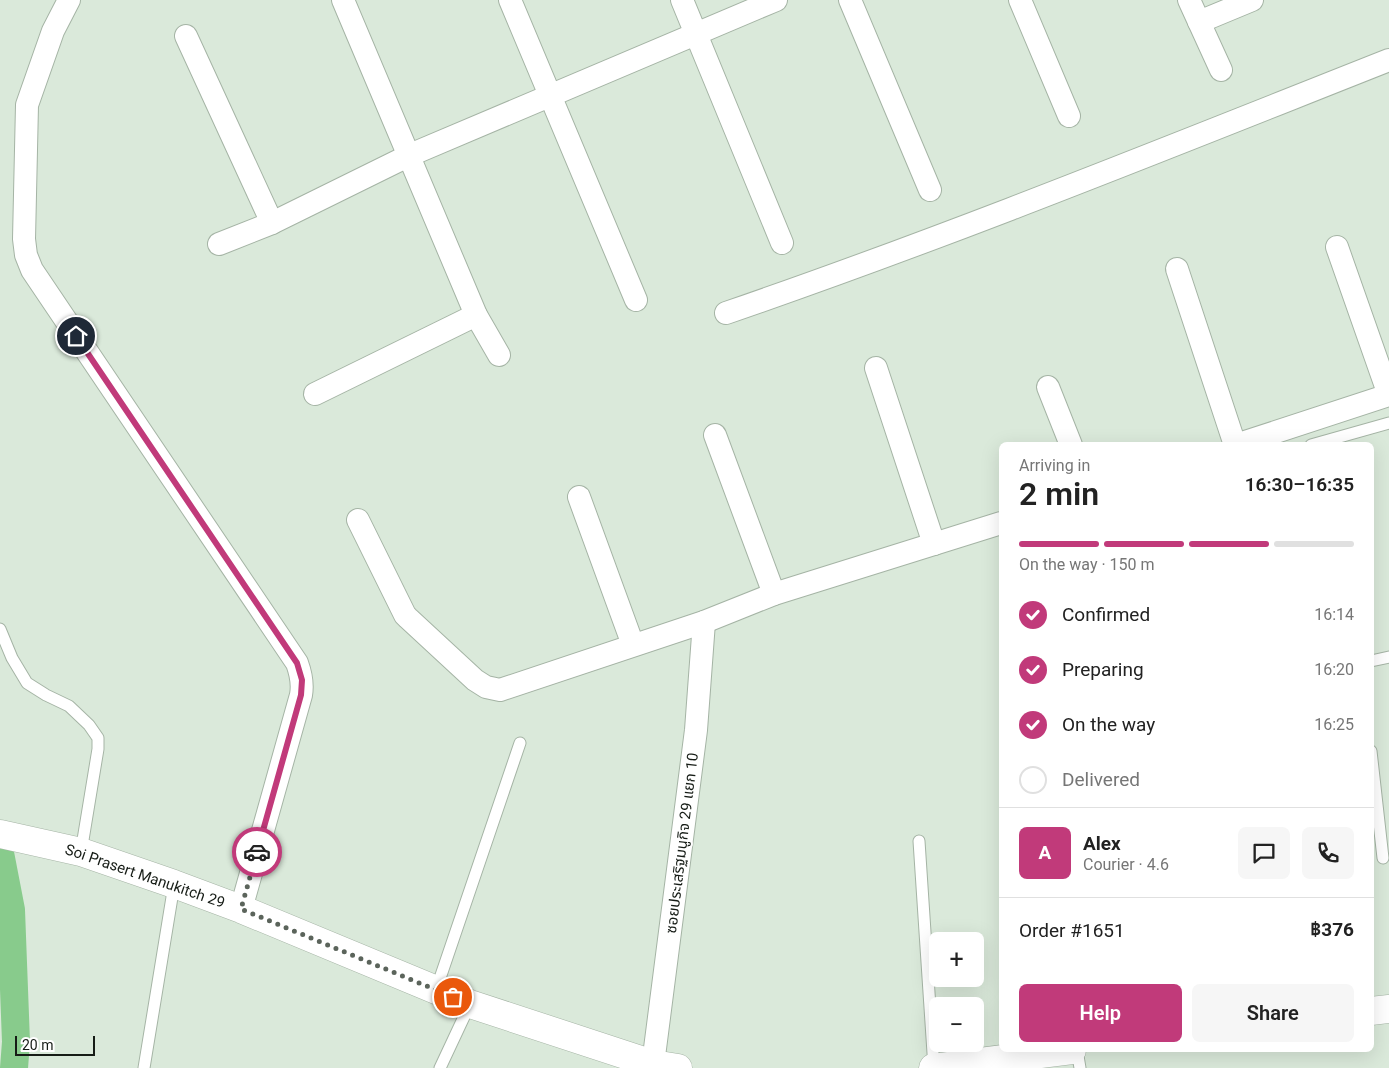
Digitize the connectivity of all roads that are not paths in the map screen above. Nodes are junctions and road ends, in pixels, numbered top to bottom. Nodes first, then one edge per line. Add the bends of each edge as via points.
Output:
1 (69, 0) edge
2 (343, 0) edge
3 (510, 0) edge
4 (682, 0) edge
5 (776, 0) edge
6 (850, 0) edge
7 (1020, 0) edge
8 (1189, 0) edge
9 (1252, 0) edge
10 (1199, 22) junction
11 (696, 34) junction
12 (186, 36) dead end
13 (1389, 60) edge
14 (1221, 70) dead end
15 (550, 95) junction
16 (1068, 116) dead end
17 (410, 155) junction
18 (930, 190) dead end
19 (272, 223) junction
20 (782, 243) dead end
21 (219, 244) dead end
22 (1337, 247) dead end
23 (1177, 269) dead end
24 (636, 300) dead end
25 (726, 313) dead end
26 (476, 314) junction
27 (499, 355) dead end
28 (876, 368) dead end
29 (1048, 387) dead end
30 (315, 394) dead end
31 (1389, 395) edge
32 (1389, 423) edge
33 (715, 435) dead end
34 (1069, 442) edge
35 (1234, 442) edge
36 (1244, 442) edge
37 (1322, 442) edge
38 (578, 498) dead end
39 (358, 520) dead end
40 (999, 524) edge
41 (934, 544) junction
42 (774, 594) junction
43 (704, 622) junction
44 (0, 629) edge
45 (633, 645) junction
46 (1389, 657) edge
47 (1374, 660) edge
48 (520, 743) dead end
49 (1374, 778) edge
50 (0, 834) edge
51 (919, 841) dead end
52 (81, 852) junction
53 (1383, 858) dead end
54 (174, 884) junction
55 (241, 909) junction
56 (436, 990) junction
57 (470, 1004) junction
58 (1389, 1009) edge
59 (1374, 1011) edge
60 (1057, 1052) edge
61 (1077, 1052) edge
62 (666, 1066) edge
63 (144, 1068) edge
64 (440, 1068) edge
65 (934, 1068) edge
66 (1080, 1068) edge

1 - 55 street via 53,31 27,106 26,255 32,270 300,672 301,695
2 - 17 street
3 - 15 street
4 - 11 street
5 - 11 street
6 - 18 street
7 - 16 street
8 - 10 street
9 - 10 street
10 - 14 street
11 - 15 street
11 - 20 street
12 - 19 street
13 - 25 street via 823,280
15 - 17 street
15 - 24 street
17 - 19 street
17 - 26 street
19 - 21 street
22 - 31 street
23 - 35 street
26 - 27 street
26 - 30 street
28 - 41 street
29 - 34 street
31 - 36 street
32 - 37 lane
33 - 42 street
38 - 45 street
39 - 45 street via 405,615 486,687 500,690
40 - 41 street
41 - 42 street
42 - 43 street
43 - 45 street
43 - 62 street, ซอยประเสริฐมนูกิจ 29 แยก 10
44 - 52 lane via 27,683 69,706 98,738
46 - 47 lane
48 - 56 lane
49 - 53 lane
50 - 52 street, Soi Prasert Manukitch 29
51 - 65 lane
52 - 54 street, Soi Prasert Manukitch 29
54 - 55 street, Soi Prasert Manukitch 29
54 - 63 lane
55 - 56 street, Soi Prasert Manukitch 29
56 - 57 street, Soi Prasert Manukitch 29
57 - 62 street, Soi Prasert Manukitch 29
57 - 64 lane
58 - 59 street
60 - 65 street
61 - 66 lane

